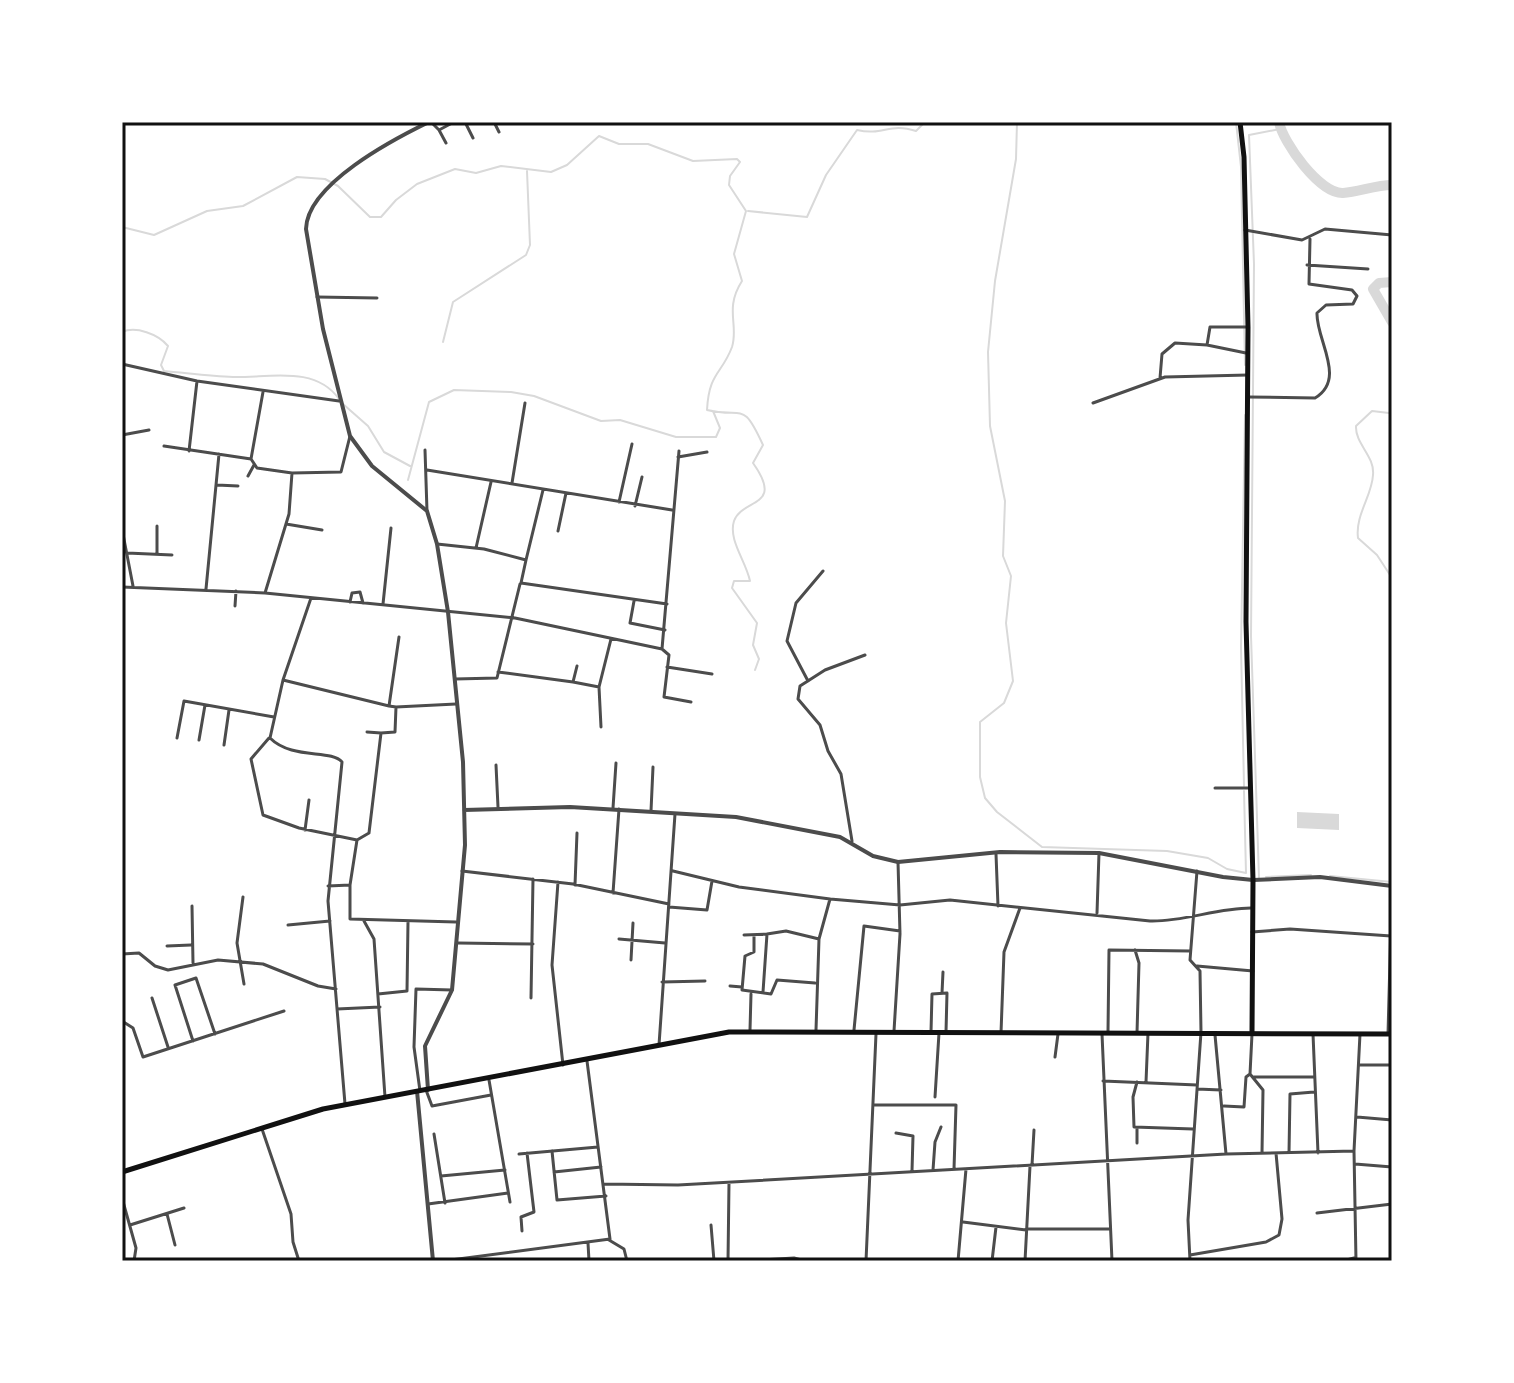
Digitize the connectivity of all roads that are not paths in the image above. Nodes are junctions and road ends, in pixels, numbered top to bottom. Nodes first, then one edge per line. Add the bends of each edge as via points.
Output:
1 (430, 122) edge
2 (454, 122) edge
3 (465, 122) edge
4 (494, 122) edge
5 (1240, 122) edge
6 (439, 130) junction
7 (499, 132) dead end
8 (473, 138) dead end
9 (446, 143) dead end
10 (1248, 230) junction
11 (1392, 235) edge
12 (1310, 239) junction
13 (1307, 265) junction
14 (1368, 269) dead end
15 (317, 297) junction
16 (377, 298) dead end
17 (1246, 326) junction
18 (1207, 345) junction
19 (1246, 353) junction
20 (122, 364) edge
21 (1246, 375) junction
22 (1160, 378) junction
23 (197, 381) junction
24 (264, 390) junction
25 (1252, 397) junction
26 (338, 398) junction
27 (525, 403) dead end
28 (1093, 403) dead end
29 (149, 430) dead end
30 (122, 435) edge
31 (350, 436) junction
32 (632, 444) dead end
33 (164, 446) dead end
34 (425, 450) dead end
35 (189, 451) junction
36 (679, 451) dead end
37 (707, 452) dead end
38 (219, 454) junction
39 (678, 457) junction
40 (251, 459) junction
41 (254, 465) junction
42 (427, 470) junction
43 (292, 473) junction
44 (248, 476) dead end
45 (642, 477) dead end
46 (491, 480) junction
47 (512, 483) junction
48 (217, 485) junction
49 (238, 486) dead end
50 (543, 489) junction
51 (566, 493) junction
52 (619, 502) junction
53 (635, 506) junction
54 (672, 510) junction
55 (427, 511) junction
56 (286, 524) junction
57 (157, 526) dead end
58 (391, 528) dead end
59 (122, 529) edge
60 (322, 530) dead end
61 (558, 531) dead end
62 (437, 544) junction
63 (476, 548) junction
64 (127, 553) junction
65 (157, 554) junction
66 (172, 555) dead end
67 (526, 560) junction
68 (823, 571) dead end
69 (521, 583) junction
70 (133, 586) junction
71 (122, 587) edge
72 (206, 589) junction
73 (236, 591) junction
74 (265, 593) junction
75 (311, 598) junction
76 (634, 601) junction
77 (350, 602) junction
78 (363, 603) junction
79 (383, 604) junction
80 (667, 604) junction
81 (235, 606) dead end
82 (448, 612) junction
83 (515, 618) junction
84 (665, 630) junction
85 (399, 637) dead end
86 (611, 639) junction
87 (662, 649) junction
88 (865, 655) dead end
89 (577, 666) dead end
90 (667, 667) junction
91 (498, 672) junction
92 (712, 674) dead end
93 (455, 679) junction
94 (283, 680) junction
95 (808, 681) junction
96 (573, 682) junction
97 (599, 687) junction
98 (691, 702) dead end
99 (458, 704) junction
100 (205, 705) junction
101 (389, 706) junction
102 (396, 707) junction
103 (229, 710) junction
104 (274, 717) junction
105 (601, 727) dead end
106 (367, 732) dead end
107 (381, 733) junction
108 (177, 738) dead end
109 (270, 738) junction
110 (199, 740) dead end
111 (224, 745) dead end
112 (616, 763) dead end
113 (496, 765) dead end
114 (653, 767) dead end
115 (1215, 788) dead end
116 (1250, 788) junction
117 (309, 800) dead end
118 (498, 807) junction
119 (616, 808) junction
120 (464, 810) junction
121 (651, 811) junction
122 (675, 812) junction
123 (305, 830) junction
124 (577, 833) dead end
125 (333, 837) junction
126 (357, 840) junction
127 (852, 841) junction
128 (996, 852) junction
129 (1099, 853) junction
130 (898, 862) junction
131 (462, 871) junction
132 (673, 871) junction
133 (1197, 871) junction
134 (533, 879) junction
135 (712, 880) junction
136 (1253, 880) junction
137 (558, 882) junction
138 (350, 885) junction
139 (575, 885) junction
140 (328, 886) junction
141 (1392, 886) edge
142 (613, 893) junction
143 (243, 897) dead end
144 (830, 899) junction
145 (900, 905) junction
146 (192, 906) dead end
147 (669, 906) junction
148 (998, 906) junction
149 (1020, 908) junction
150 (1252, 908) junction
151 (1097, 915) junction
152 (1193, 915) junction
153 (330, 921) junction
154 (364, 921) junction
155 (408, 922) junction
156 (458, 922) junction
157 (633, 923) dead end
158 (288, 925) dead end
159 (900, 931) junction
160 (1252, 932) junction
161 (767, 934) junction
162 (744, 935) dead end
163 (754, 935) junction
164 (1391, 936) edge
165 (619, 939) dead end
166 (819, 939) junction
167 (632, 940) junction
168 (458, 943) junction
169 (665, 943) junction
170 (533, 944) junction
171 (191, 945) junction
172 (167, 946) dead end
173 (1135, 950) junction
174 (1190, 951) junction
175 (122, 954) edge
176 (239, 960) junction
177 (631, 960) dead end
178 (193, 963) junction
179 (1196, 966) junction
180 (1253, 971) junction
181 (943, 972) dead end
182 (705, 981) dead end
183 (662, 982) junction
184 (815, 983) junction
185 (244, 984) dead end
186 (730, 986) dead end
187 (742, 987) junction
188 (336, 989) junction
189 (452, 990) junction
190 (942, 993) junction
191 (378, 994) junction
192 (751, 994) junction
193 (763, 994) junction
194 (152, 998) dead end
195 (531, 998) dead end
196 (380, 1007) junction
197 (337, 1009) junction
198 (284, 1011) dead end
199 (122, 1021) edge
200 (750, 1030) junction
201 (816, 1030) junction
202 (854, 1030) junction
203 (877, 1030) junction
204 (894, 1031) junction
205 (931, 1032) junction
206 (939, 1032) junction
207 (946, 1032) junction
208 (1201, 1032) junction
209 (1001, 1033) junction
210 (1137, 1033) junction
211 (1148, 1033) junction
212 (1215, 1033) junction
213 (1252, 1033) junction
214 (215, 1034) junction
215 (1058, 1034) junction
216 (1105, 1034) junction
217 (1313, 1034) junction
218 (1360, 1034) junction
219 (1390, 1034) edge
220 (193, 1042) junction
221 (659, 1045) junction
222 (169, 1049) junction
223 (1055, 1057) dead end
224 (587, 1061) junction
225 (563, 1065) junction
226 (1359, 1065) junction
227 (1392, 1065) edge
228 (1252, 1075) junction
229 (1313, 1077) junction
230 (489, 1080) junction
231 (1103, 1081) junction
232 (1137, 1082) junction
233 (1146, 1082) junction
234 (1197, 1087) junction
235 (1223, 1090) junction
236 (423, 1091) junction
237 (1314, 1092) junction
238 (491, 1095) junction
239 (385, 1097) junction
240 (935, 1097) dead end
241 (345, 1104) junction
242 (873, 1105) junction
243 (1224, 1106) junction
244 (1357, 1117) junction
245 (1392, 1120) edge
246 (941, 1127) dead end
247 (1137, 1128) junction
248 (262, 1129) junction
249 (1193, 1129) junction
250 (1034, 1130) dead end
251 (896, 1133) dead end
252 (434, 1134) dead end
253 (1137, 1143) dead end
254 (598, 1147) junction
255 (552, 1151) junction
256 (1354, 1151) junction
257 (527, 1153) junction
258 (1262, 1153) junction
259 (1276, 1153) junction
260 (1289, 1153) junction
261 (1318, 1153) junction
262 (519, 1154) dead end
263 (1226, 1154) junction
264 (1190, 1156) junction
265 (1107, 1161) junction
266 (1355, 1164) junction
267 (1031, 1166) junction
268 (601, 1167) junction
269 (1392, 1167) edge
270 (954, 1169) junction
271 (966, 1169) junction
272 (505, 1170) junction
273 (933, 1170) junction
274 (912, 1171) junction
275 (122, 1172) edge
276 (554, 1172) junction
277 (870, 1173) junction
278 (441, 1176) junction
279 (729, 1183) junction
280 (604, 1184) junction
281 (508, 1193) junction
282 (606, 1196) junction
283 (122, 1198) edge
284 (510, 1202) dead end
285 (445, 1203) junction
286 (428, 1204) junction
287 (1392, 1204) edge
288 (184, 1208) dead end
289 (1355, 1208) junction
290 (1317, 1213) dead end
291 (167, 1214) junction
292 (963, 1222) junction
293 (130, 1225) junction
294 (711, 1225) dead end
295 (996, 1227) junction
296 (1110, 1229) junction
297 (1026, 1230) junction
298 (522, 1231) dead end
299 (609, 1240) junction
300 (588, 1243) junction
301 (175, 1245) dead end
302 (1190, 1255) junction
303 (136, 1259) edge
304 (1355, 1259) edge
305 (299, 1261) edge
306 (433, 1261) edge
307 (443, 1261) edge
308 (589, 1261) edge
309 (627, 1261) edge
310 (714, 1261) edge
311 (728, 1261) edge
312 (745, 1261) edge
313 (755, 1261) edge
314 (805, 1261) edge
315 (866, 1261) edge
316 (958, 1261) edge
317 (992, 1261) edge
318 (1025, 1261) edge
319 (1112, 1261) edge
320 (1190, 1261) edge
321 (1343, 1261) edge

1 - 6 street
1 - 15 street via 364,156 309,214
2 - 6 street
3 - 8 street
4 - 7 street
5 - 10 main road
6 - 9 street
10 - 12 street
10 - 17 main road
11 - 12 street via 1325,229
12 - 13 street
13 - 14 street
13 - 25 street via 1309,284 1352,290 1357,296 1353,304 1326,305 1317,313 1318,332 1331,363 1324,389 1315,398
15 - 16 street
15 - 26 street
17 - 18 street via 1210,327
17 - 19 main road
18 - 19 street
18 - 22 street via 1183,342 1166,349
19 - 21 main road
20 - 23 street
21 - 22 street
21 - 25 main road
22 - 28 street
23 - 24 street
23 - 35 street
24 - 26 street
24 - 40 street
25 - 116 main road via 1246,622
26 - 31 street
27 - 47 street
29 - 30 street
31 - 43 street via 341,472
31 - 55 street via 372,466
32 - 52 street
33 - 35 street
34 - 42 street
35 - 38 street
36 - 39 street
37 - 39 street
38 - 40 street
38 - 48 street
39 - 54 street
40 - 41 street
41 - 43 street
41 - 44 street
42 - 46 street
42 - 55 street
43 - 56 street
45 - 53 street
46 - 47 street
46 - 63 street
47 - 50 street
48 - 49 street
48 - 72 street
50 - 51 street
50 - 67 street
51 - 52 street
51 - 61 street
52 - 53 street
53 - 54 street
54 - 80 street
55 - 62 street
56 - 60 street
56 - 74 street
57 - 65 street
58 - 79 street
59 - 64 street
62 - 63 street
62 - 82 street
63 - 67 street
64 - 65 street
64 - 70 street
65 - 66 street
67 - 69 street
68 - 95 street via 796,603 787,641
69 - 76 street
69 - 83 street
70 - 71 street
70 - 72 street
72 - 73 street
73 - 74 street
73 - 81 street
74 - 75 street
75 - 77 street
75 - 94 street
76 - 80 street
76 - 84 street via 630,623
77 - 78 street
77 - 78 street via 352,593 360,592
78 - 79 street
79 - 82 street
80 - 84 street
82 - 83 street
82 - 93 street
83 - 86 street
83 - 91 street
84 - 87 street
85 - 101 street
86 - 87 street
86 - 97 street
87 - 90 street via 669,652
88 - 95 street
89 - 96 street
90 - 92 street
90 - 98 street via 664,697
91 - 93 street via 496,679
91 - 96 street
93 - 99 street
94 - 101 street
94 - 104 street
95 - 127 street via 800,686 798,699 820,725 841,774
96 - 97 street
97 - 105 street
99 - 102 street
99 - 120 street
100 - 103 street
100 - 108 street via 183,701
100 - 110 street
101 - 102 street
102 - 107 street via 395,732
103 - 104 street
103 - 111 street
104 - 109 street
106 - 107 street
107 - 126 street via 369,833
109 - 123 street via 251,759 261,809 270,820
109 - 125 street via 286,750 341,759
112 - 119 street
113 - 118 street
114 - 121 street
115 - 116 street
116 - 136 main road
117 - 123 street
118 - 119 street
118 - 120 street
119 - 121 street
119 - 142 street
120 - 131 street
121 - 122 street
122 - 127 street via 746,818
122 - 132 street
123 - 125 street
124 - 139 street
125 - 126 street
125 - 140 street
126 - 138 street
127 - 130 street via 873,856
128 - 129 street
128 - 130 street
128 - 148 street
129 - 133 street
129 - 151 street
130 - 145 street
131 - 134 street
131 - 156 street
132 - 135 street
132 - 147 street
133 - 136 street
133 - 152 street
134 - 137 street
134 - 170 street
135 - 144 street
135 - 147 street via 707,910
136 - 141 street via 1320,877
136 - 150 main road
137 - 139 street
137 - 225 street via 552,965
138 - 140 street
138 - 154 street via 349,918
139 - 142 street
140 - 153 street
141 - 164 street
142 - 147 street
143 - 176 street
144 - 145 street
144 - 166 street
145 - 148 street via 950,900
145 - 159 street
146 - 171 street
147 - 169 street
148 - 149 street
149 - 151 street
149 - 209 street via 1004,952
150 - 152 street
150 - 160 main road
151 - 152 street via 1161,921
152 - 174 street
153 - 158 street
153 - 188 street
154 - 155 street
154 - 191 street via 374,939
155 - 156 street
155 - 191 street via 407,991
156 - 168 street
157 - 167 street
159 - 202 street via 864,926
159 - 204 street
160 - 164 street via 1290,929
160 - 180 main road
161 - 163 street
161 - 166 street via 786,931
161 - 193 street
162 - 163 street
163 - 187 street via 753,953 745,956
164 - 219 street
165 - 167 street
166 - 184 street
167 - 169 street
167 - 177 street
168 - 170 street
168 - 189 street
169 - 183 street
170 - 195 street
171 - 172 street
171 - 178 street
173 - 174 street
173 - 210 street
173 - 216 street via 1109,951
174 - 179 street via 1190,962
175 - 178 street via 139,953 165,970
176 - 178 street
176 - 185 street
176 - 188 street
179 - 180 street
179 - 208 street
180 - 213 main road
181 - 190 street
182 - 183 street
183 - 221 street
184 - 193 street via 777,980 772,994
184 - 201 street
186 - 187 street
187 - 192 street
188 - 197 street
189 - 236 street via 425,1046
189 - 236 street via 416,989 414,1047
190 - 205 street via 932,994
190 - 207 street via 948,994
191 - 196 street
192 - 193 street
192 - 200 street
194 - 222 street
196 - 197 street
196 - 239 street
197 - 241 street
198 - 214 street
199 - 222 street via 133,1028 143,1057
200 - 201 main road
200 - 221 main road
201 - 202 main road
202 - 203 main road
203 - 204 main road
203 - 242 street
204 - 205 main road
205 - 206 main road
206 - 207 main road
206 - 240 street
207 - 209 main road
208 - 211 main road
208 - 212 main road
208 - 234 street
209 - 215 main road
210 - 211 main road
210 - 216 main road
211 - 233 street
212 - 213 main road
212 - 235 street
213 - 217 main road
213 - 228 street
214 - 220 street
214 - 220 street via 196,978 175,985
215 - 216 main road
215 - 223 street
216 - 231 street
217 - 218 main road
217 - 229 street
218 - 219 main road
218 - 226 street
220 - 222 street
221 - 224 main road
224 - 225 main road
224 - 254 street
225 - 230 main road
226 - 227 street
226 - 244 street
228 - 229 street
228 - 243 street via 1246,1077 1244,1107
228 - 258 street via 1263,1090
229 - 237 street
230 - 236 main road
230 - 238 street
231 - 232 street
231 - 265 street
232 - 233 street
232 - 247 street
233 - 234 street
234 - 235 street
234 - 249 street
235 - 243 street
236 - 238 street via 432,1106
236 - 239 main road
236 - 286 street
237 - 260 street via 1290,1095
237 - 261 street
238 - 272 street
239 - 241 main road
241 - 248 main road
242 - 270 street via 956,1105
242 - 277 street
243 - 263 street
244 - 245 street
244 - 256 street
246 - 273 street
247 - 249 street
247 - 253 street
248 - 275 main road
248 - 305 street via 291,1214
249 - 264 street
250 - 267 street
251 - 274 street via 913,1136
252 - 278 street
254 - 255 street
254 - 268 street
255 - 257 street
255 - 276 street
256 - 261 street
256 - 266 street
257 - 262 street
257 - 298 street via 534,1212 521,1217
258 - 259 street
258 - 263 street
259 - 260 street
259 - 302 street via 1279,1235
260 - 261 street
263 - 264 street
264 - 265 street
264 - 302 street
265 - 267 street
265 - 296 street
266 - 269 street
266 - 289 street
267 - 271 street
267 - 297 street
268 - 276 street
268 - 280 street
270 - 271 street
270 - 273 street
271 - 292 street
272 - 278 street
272 - 281 street
273 - 274 street
274 - 277 street
276 - 282 street via 557,1200
277 - 279 street
277 - 315 street
278 - 285 street
279 - 280 street
279 - 311 street
280 - 282 street
281 - 284 street
281 - 285 street
282 - 299 street
283 - 293 street
285 - 286 street
286 - 306 street
287 - 289 street
288 - 291 street
289 - 290 street
289 - 304 street
291 - 293 street
291 - 301 street
292 - 295 street
292 - 316 street
293 - 303 street
294 - 310 street
295 - 297 street
295 - 317 street
296 - 297 street
296 - 319 street
297 - 318 street
299 - 300 street
299 - 309 street via 624,1249
300 - 307 street
300 - 308 street
302 - 320 street
304 - 321 street
312 - 313 street
313 - 314 street

